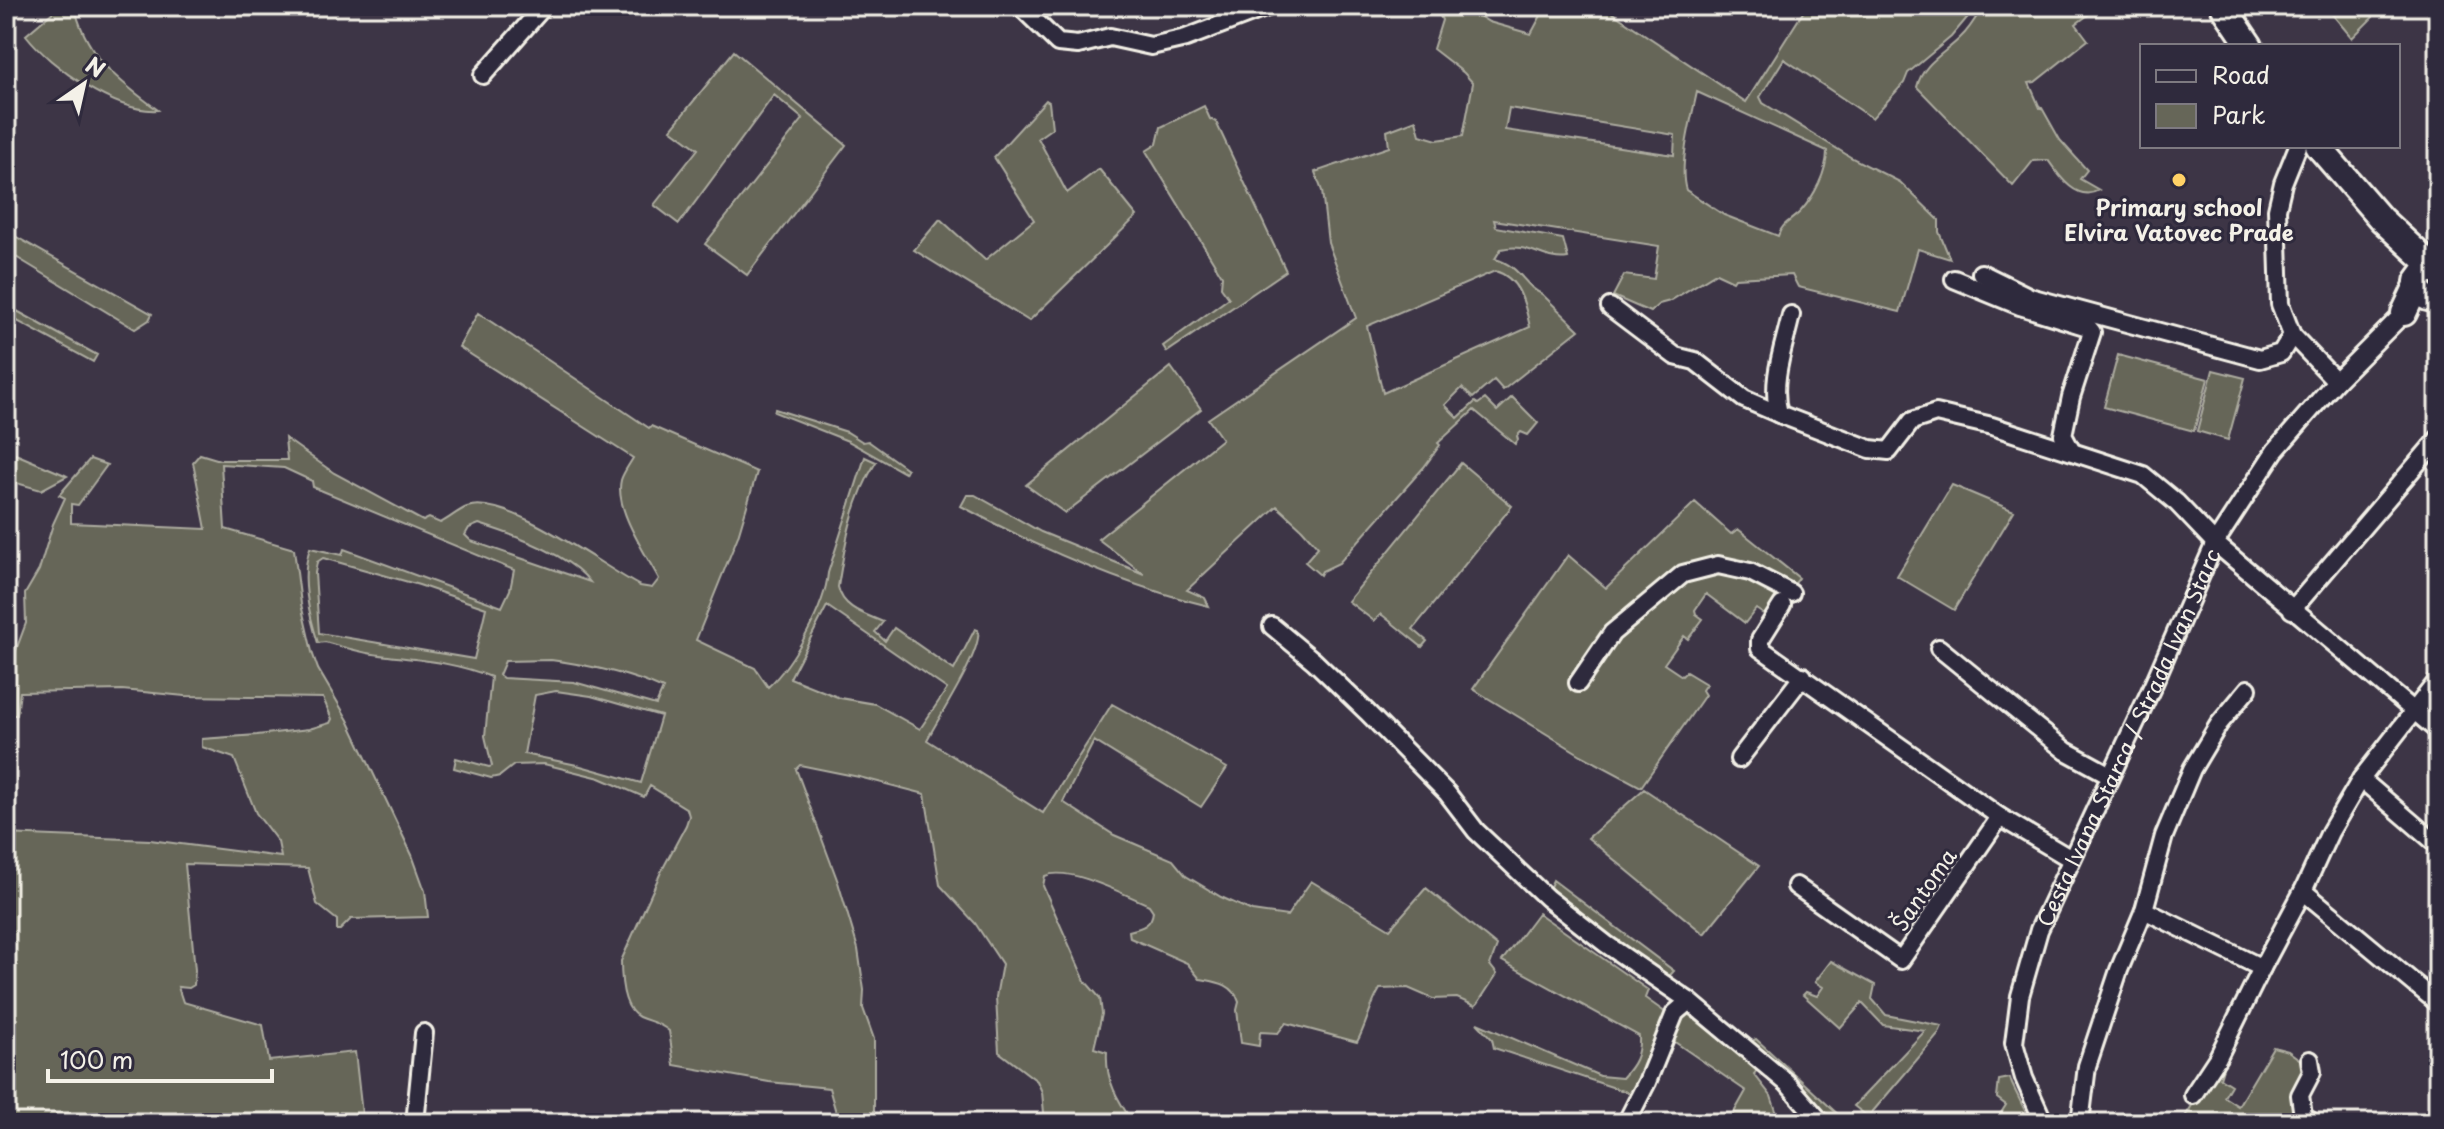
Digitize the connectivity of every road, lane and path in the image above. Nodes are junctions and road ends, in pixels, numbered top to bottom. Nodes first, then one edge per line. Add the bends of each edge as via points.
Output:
1 (544, 6) edge
2 (1020, 6) edge
3 (1270, 6) edge
4 (2223, 6) edge
5 (2249, 44) edge
6 (483, 75) dead end
7 (2297, 148) edge
8 (2320, 148) edge
9 (1981, 273) dead end
10 (1954, 279) dead end
11 (2430, 283) edge
12 (1610, 307) dead end
13 (2404, 313) joint
14 (1791, 315) dead end
15 (2292, 335) junction
16 (2336, 381) junction
17 (1779, 414) junction
18 (2438, 439) edge
19 (2071, 450) junction
20 (2215, 543) junction
21 (2292, 610) junction
22 (1272, 626) dead end
23 (1939, 648) dead end
24 (1803, 676) junction
25 (2438, 680) edge
26 (1578, 683) dead end
27 (2248, 689) dead end
28 (2413, 710) junction
29 (2438, 731) edge
30 (1739, 759) dead end
31 (2110, 775) junction
32 (2361, 779) junction
33 (2000, 817) junction
34 (2438, 845) edge
35 (2071, 859) junction
36 (1796, 886) dead end
37 (2303, 891) junction
38 (2144, 910) junction
39 (2262, 968) junction
40 (1689, 1001) junction
41 (2438, 1003) edge
42 (424, 1033) dead end
43 (2310, 1060) dead end
44 (2193, 1095) dead end
45 (415, 1123) edge
46 (1626, 1123) edge
47 (1822, 1123) edge
48 (2044, 1123) edge
49 (2080, 1123) edge
50 (2313, 1123) edge

1 - 6 street
2 - 3 street via 1058,43 1078,45 1110,37 1151,46
4 - 5 street
7 - 15 street via 2277,209 2280,304
8 - 11 street via 2411,249
9 - 15 street via 2030,297 2260,359 2281,353
10 - 19 street via 2092,332 2063,435
11 - 13 street, Cesta Ivana Starca / Strada Ivan Starc
12 - 17 street via 1675,356 1695,361 1744,399
13 - 16 street, Cesta Ivana Starca / Strada Ivan Starc
14 - 17 street via 1775,397
15 - 16 street
16 - 20 street, Cesta Ivana Starca / Strada Ivan Starc via 2275,451
17 - 19 street via 1870,449 1889,451 1912,421 1936,413
18 - 21 street
19 - 20 street via 2143,475
20 - 21 street
20 - 31 street, Cesta Ivana Starca / Strada Ivan Starc
21 - 28 street
22 - 40 street via 1367,712 1447,793 1476,831 1547,898
23 - 31 street via 2066,751
24 - 26 street via 1760,648 1787,599 1750,572 1718,565 1683,574 1612,633
24 - 30 street
24 - 33 street
25 - 28 street
27 - 38 street via 2192,769 2164,836
28 - 29 street
28 - 32 street
31 - 35 street, Cesta Ivana Starca / Strada Ivan Starc
32 - 34 street
32 - 37 street
33 - 35 street
33 - 36 street, Šantoma via 1901,960
35 - 48 street, Cesta Ivana Starca / Strada Ivan Starc via 2039,930 2020,996 2014,1043
37 - 39 street
37 - 41 street
38 - 39 street
38 - 49 street via 2087,1066
39 - 44 street
40 - 46 street via 1675,1013
40 - 47 street via 1787,1083
42 - 45 street
43 - 50 street via 2312,1072 2300,1095 2303,1116

